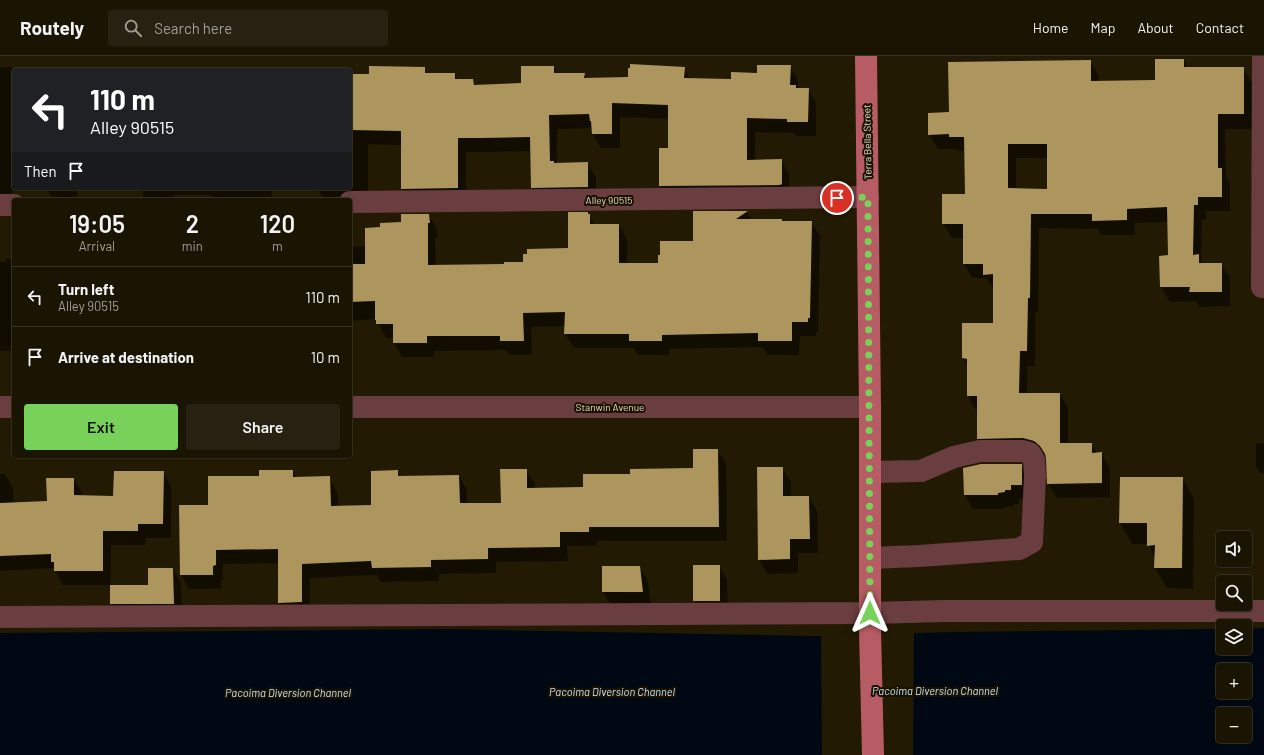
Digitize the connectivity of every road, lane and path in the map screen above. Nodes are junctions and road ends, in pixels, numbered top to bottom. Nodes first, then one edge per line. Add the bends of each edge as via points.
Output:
1 (866, 56) edge
2 (1263, 56) edge
3 (868, 197) junction
4 (352, 202) edge
5 (0, 205) edge
6 (12, 205) edge
7 (1262, 287) dead end
8 (0, 407) edge
9 (12, 407) edge
10 (352, 407) edge
11 (870, 407) junction
12 (870, 472) junction
13 (870, 558) junction
14 (1264, 611) edge
15 (0, 617) edge
16 (870, 621) junction
17 (873, 755) edge

1 - 3 main road, Terra Bella Street
2 - 7 street
3 - 4 street, Alley 90515
3 - 11 main road, Terra Bella Street
5 - 6 street
8 - 9 street
10 - 11 street, Stanwin Avenue
11 - 12 main road, Terra Bella Street
12 - 13 main road, Terra Bella Street
12 - 13 street via 921,471 954,457 980,451 1023,451 1030,453 1034,460 1035,476 1032,542 1019,549
13 - 16 main road, Terra Bella Street
14 - 16 street via 944,611
15 - 16 street
16 - 17 main road, Terra Bella Street

